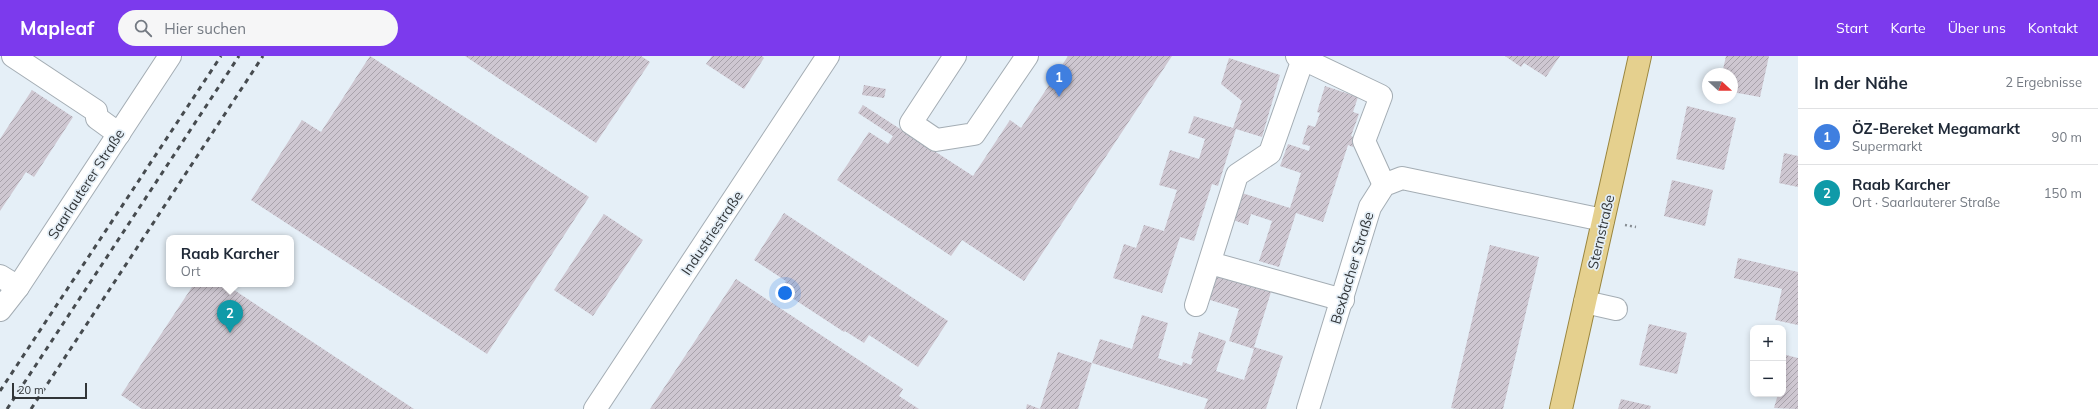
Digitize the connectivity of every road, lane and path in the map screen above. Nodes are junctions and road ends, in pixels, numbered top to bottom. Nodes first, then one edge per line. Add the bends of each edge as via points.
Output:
1 (13, 56) edge
2 (170, 56) edge
3 (828, 56) edge
4 (955, 56) edge
5 (1027, 56) edge
6 (1640, 56) edge
7 (1300, 58) edge
8 (119, 134) junction
9 (1384, 185) junction
10 (1604, 220) junction
11 (1210, 263) junction
12 (9, 282) edge
13 (1342, 300) junction
14 (1585, 302) junction
15 (1196, 305) dead end
16 (1616, 309) dead end
17 (0, 310) edge
18 (595, 409) edge
19 (1308, 409) edge
20 (1561, 409) edge

1 - 8 street via 96,111 97,118
2 - 8 street, Saarlauterer Straße
3 - 18 street, Industriestraße
4 - 5 street via 911,123 936,140 974,134
6 - 10 main road, Sternstraße
7 - 9 street via 1381,96 1364,141
7 - 11 street via 1270,153 1237,175
8 - 12 street, Saarlauterer Straße
9 - 10 street via 1402,178
9 - 13 street, Bexbacher Straße via 1370,207
10 - 14 main road, Sternstraße
11 - 13 street
11 - 15 street
12 - 17 street, Saarlauterer Straße
13 - 19 street, Bexbacher Straße
14 - 16 street
14 - 20 main road, Sternstraße

